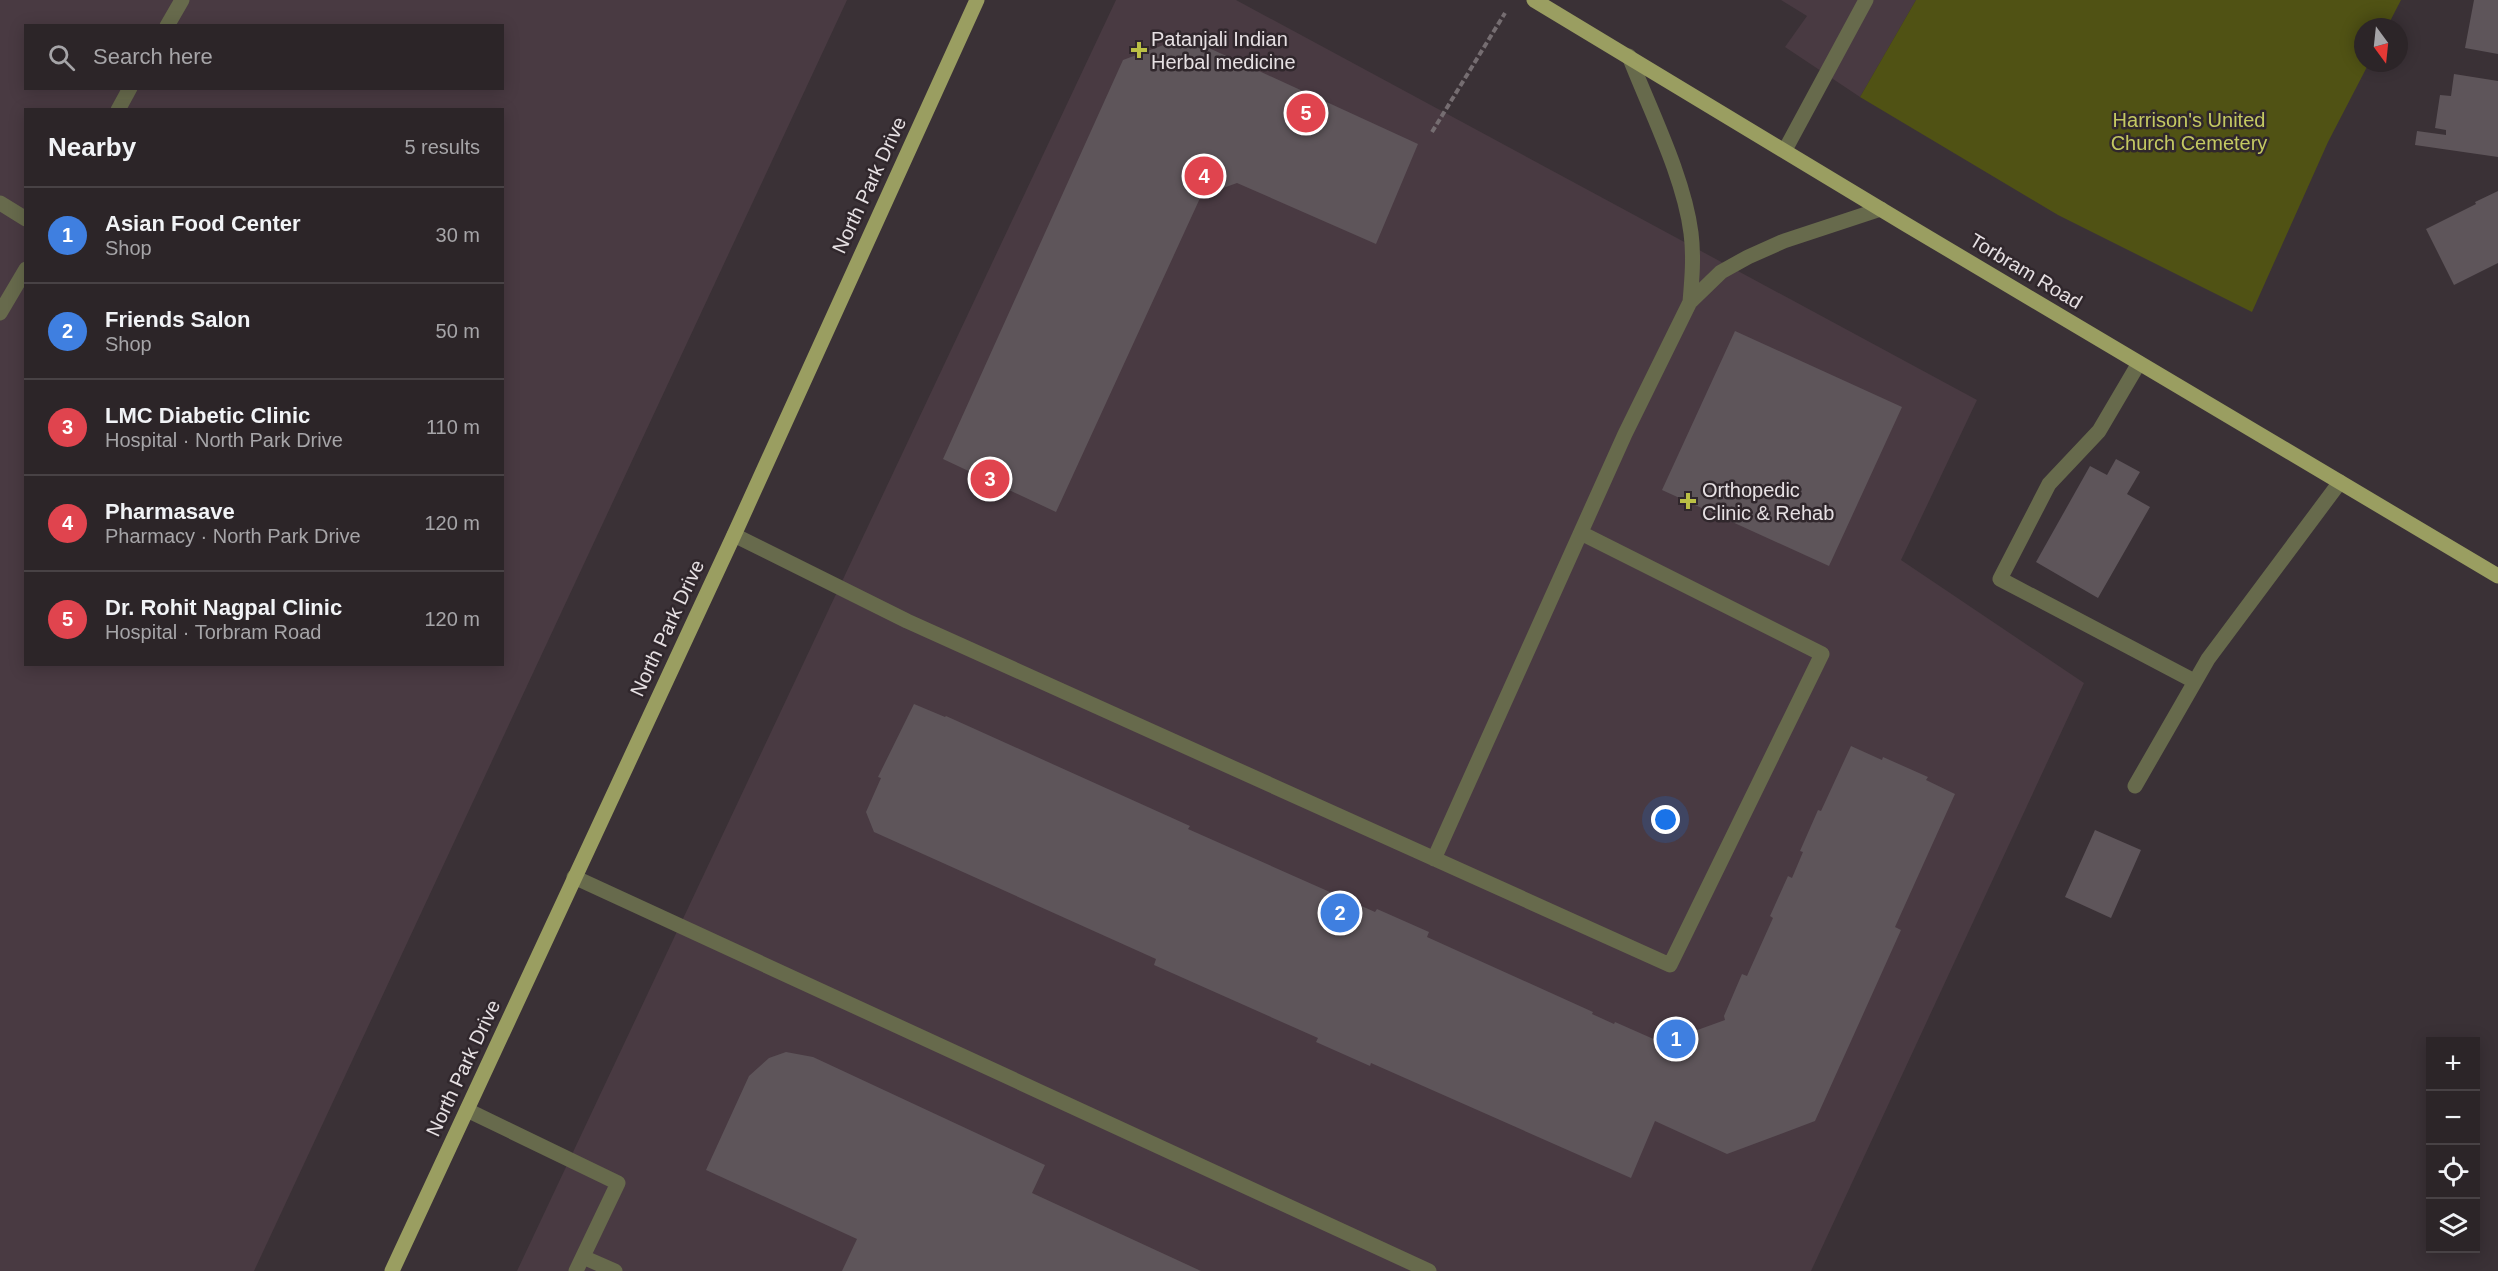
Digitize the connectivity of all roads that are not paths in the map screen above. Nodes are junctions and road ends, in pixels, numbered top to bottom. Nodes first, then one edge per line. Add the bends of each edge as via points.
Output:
1 (182, 0) edge
2 (977, 0) edge
3 (1534, 0) edge
4 (1866, 0) edge
5 (168, 24) edge
6 (1629, 56) junction
7 (129, 90) edge
8 (119, 108) edge
9 (1785, 150) junction
10 (0, 203) edge
11 (1881, 209) junction
12 (24, 218) edge
13 (24, 272) edge
14 (1690, 302) junction
15 (0, 313) edge
16 (2139, 363) junction
17 (2340, 482) junction
18 (1581, 533) junction
19 (734, 535) junction
20 (2498, 576) edge
21 (2194, 681) junction
22 (2135, 786) dead end
23 (1434, 859) junction
24 (574, 877) junction
25 (467, 1110) junction
26 (580, 1264) edge
27 (392, 1271) edge
28 (615, 1271) edge
29 (1430, 1271) edge

1 - 5 lane
2 - 19 main road, North Park Drive
3 - 6 main road, Torbram Road
4 - 9 lane
6 - 9 main road, Torbram Road
6 - 14 lane via 1682,191 1691,233
7 - 8 lane
9 - 11 main road, Torbram Road
10 - 12 lane
11 - 14 lane via 1748,257 1721,272
11 - 16 main road, Torbram Road
13 - 15 lane
14 - 18 lane
16 - 17 main road, Torbram Road
16 - 21 lane via 2099,431 2049,483 2001,579
17 - 20 main road, Torbram Road
17 - 21 lane
18 - 23 lane
18 - 23 lane via 1822,654 1670,965
19 - 23 lane via 907,621
19 - 24 main road, North Park Drive
21 - 22 lane
24 - 25 main road, North Park Drive
24 - 29 lane
25 - 26 lane via 618,1183
25 - 27 main road, North Park Drive
26 - 28 lane

